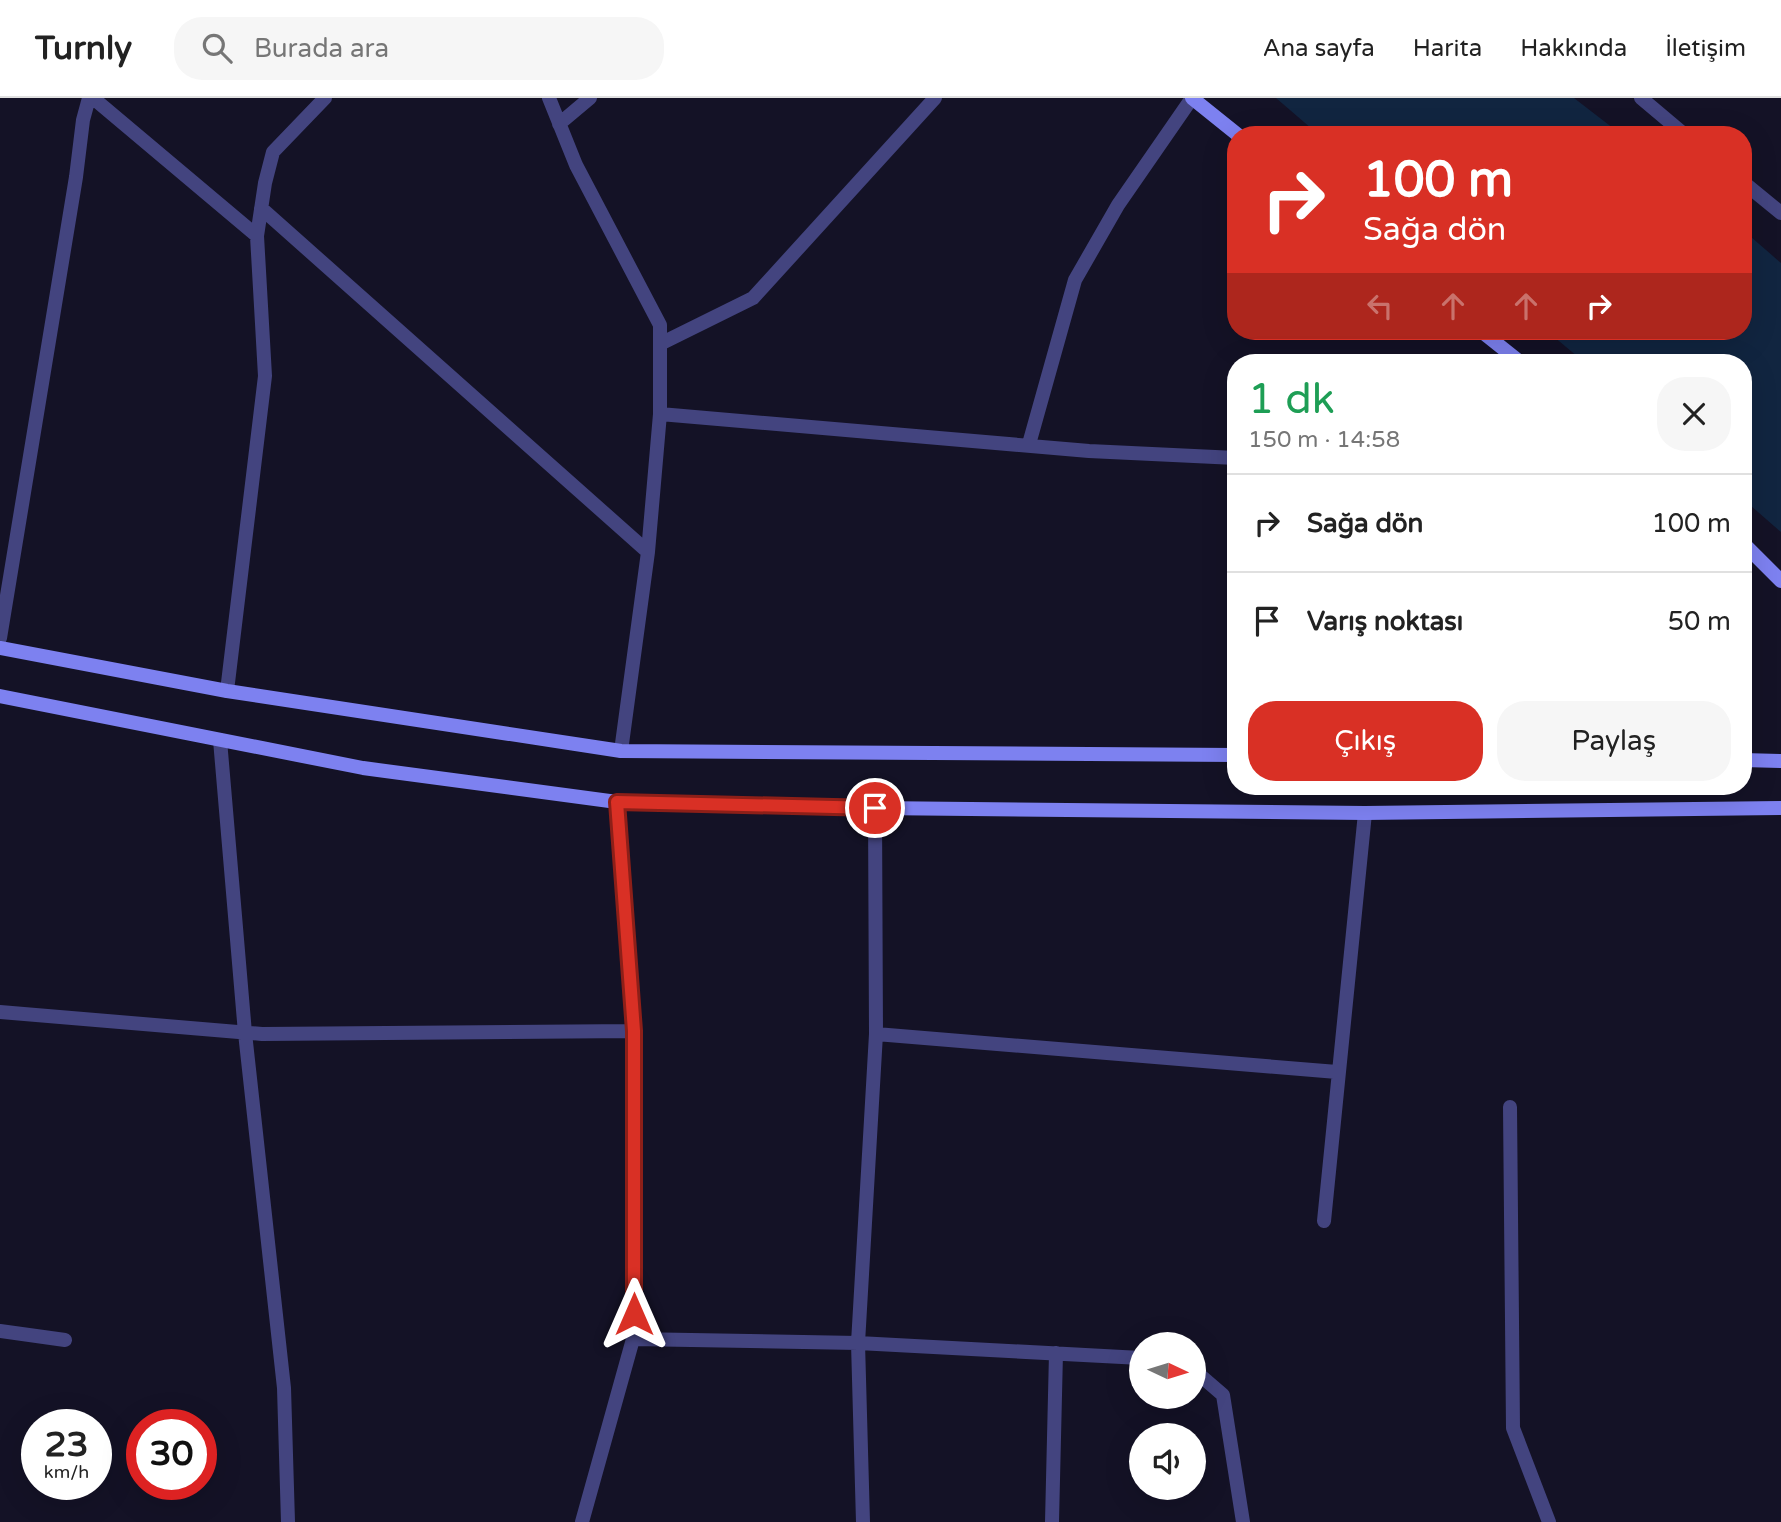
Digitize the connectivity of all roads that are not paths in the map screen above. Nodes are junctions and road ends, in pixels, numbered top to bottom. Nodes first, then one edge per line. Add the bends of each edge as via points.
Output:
1 (91, 98) edge
2 (325, 98) edge
3 (549, 98) edge
4 (590, 98) edge
5 (935, 98) edge
6 (1192, 98) edge
7 (1640, 98) edge
8 (559, 124) junction
9 (1227, 126) edge
10 (1674, 126) edge
11 (1752, 189) edge
12 (261, 208) junction
13 (1781, 213) edge
14 (257, 236) junction
15 (1492, 340) edge
16 (660, 344) junction
17 (1510, 354) edge
18 (660, 414) junction
19 (1029, 444) junction
20 (1227, 458) edge
21 (648, 552) junction
22 (1752, 552) edge
23 (1781, 581) edge
24 (0, 638) edge
25 (0, 648) edge
26 (227, 691) junction
27 (0, 696) edge
28 (220, 740) junction
29 (621, 751) junction
30 (1227, 755) edge
31 (1752, 760) edge
32 (1781, 761) edge
33 (617, 802) junction
34 (875, 808) junction
35 (1781, 808) edge
36 (1365, 813) junction
37 (0, 1012) edge
38 (634, 1031) junction
39 (246, 1033) junction
40 (876, 1034) junction
41 (1337, 1072) junction
42 (1510, 1107) dead end
43 (1324, 1222) dead end
44 (0, 1331) edge
45 (633, 1339) junction
46 (65, 1340) dead end
47 (858, 1343) junction
48 (1056, 1353) junction
49 (1129, 1357) edge
50 (1206, 1380) edge
51 (288, 1522) edge
52 (582, 1522) edge
53 (863, 1522) edge
54 (1052, 1522) edge
55 (1242, 1522) edge
56 (1549, 1522) edge

1 - 14 street
1 - 24 street via 83,120
2 - 12 street via 273,152
3 - 8 street
4 - 8 street
5 - 16 street via 753,298
6 - 9 main road
6 - 19 street via 1118,205 1075,279
7 - 10 street
8 - 16 street via 660,325
11 - 13 street
12 - 14 street
12 - 21 street
14 - 26 street via 265,376
15 - 17 main road
16 - 18 street
18 - 19 street
18 - 21 street
19 - 20 street
21 - 29 street
22 - 23 main road
25 - 26 main road
26 - 29 main road
27 - 28 main road
28 - 33 main road via 363,768
28 - 39 street
29 - 30 main road
31 - 32 main road
33 - 34 main road
33 - 38 street
34 - 36 main road
34 - 40 street
35 - 36 main road
36 - 41 street
37 - 39 street
38 - 39 street
38 - 45 street
39 - 51 street via 284,1388
40 - 41 street
40 - 47 street
41 - 43 street
42 - 56 street via 1513,1428
44 - 46 street
45 - 47 street
45 - 52 street
47 - 48 street
47 - 53 street
48 - 49 street
48 - 54 street
50 - 55 street via 1223,1395

